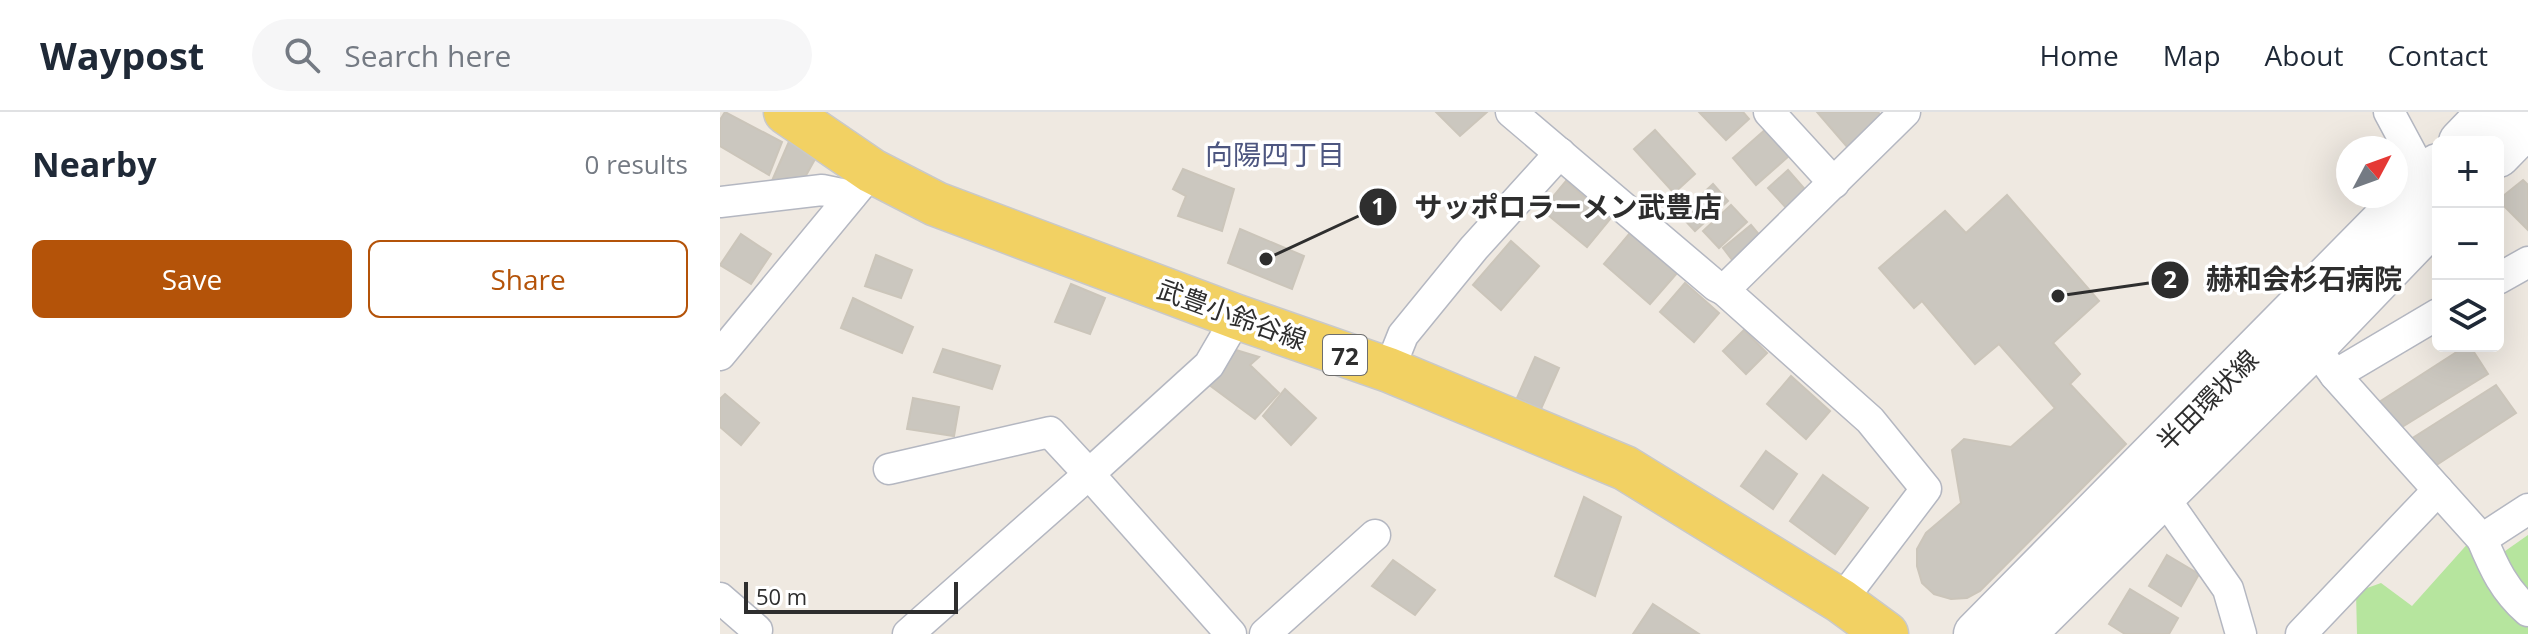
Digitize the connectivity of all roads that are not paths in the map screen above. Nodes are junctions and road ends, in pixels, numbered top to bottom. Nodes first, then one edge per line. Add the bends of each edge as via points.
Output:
1 (786, 112) edge
2 (1511, 112) edge
3 (1769, 112) edge
4 (1905, 112) edge
5 (2389, 112) edge
6 (2490, 112) edge
7 (2528, 124) edge
8 (2467, 136) edge
9 (2504, 149) edge
10 (1560, 153) junction
11 (1834, 183) junction
12 (862, 184) junction
13 (2432, 184) edge
14 (2432, 189) edge
15 (2432, 190) edge
16 (720, 202) edge
17 (2528, 262) edge
18 (2504, 276) edge
19 (1724, 290) junction
20 (2432, 316) edge
21 (1237, 317) junction
22 (720, 355) edge
23 (2324, 360) junction
24 (1389, 370) junction
25 (889, 469) dead end
26 (1089, 474) junction
27 (2438, 490) junction
28 (2163, 496) junction
29 (2528, 509) edge
30 (1375, 535) dead end
31 (2482, 539) junction
32 (720, 598) edge
33 (1841, 601) junction
34 (2528, 611) edge
35 (755, 634) edge
36 (908, 634) edge
37 (1231, 634) edge
38 (1265, 634) edge
39 (1886, 634) edge
40 (1976, 634) edge
41 (2023, 634) edge
42 (2241, 634) edge
43 (2301, 634) edge

1 - 12 main road, 武豊小鈴谷線 / 72
2 - 10 street
3 - 11 street
4 - 11 street
5 - 13 street
6 - 8 main road
7 - 9 main road
10 - 19 street
10 - 24 street via 1403,335
11 - 19 street
12 - 16 street
12 - 21 main road, 武豊小鈴谷線 / 72 via 936,204
12 - 22 street
14 - 40 main road, 半田環状線
15 - 23 main road, 半田環状線
17 - 18 street
19 - 33 street via 1870,420 1926,489
20 - 23 street
21 - 24 main road, 武豊小鈴谷線 / 72
21 - 26 street via 1209,365
23 - 27 street
23 - 28 main road, 半田環状線
24 - 33 main road, 武豊小鈴谷線 / 72 via 1625,468
25 - 26 street via 1050,432
26 - 36 street
26 - 37 street
27 - 31 street
27 - 43 street
28 - 41 main road, 半田環状線
28 - 42 street via 2228,589
29 - 31 street
30 - 38 street
31 - 34 street via 2498,577
32 - 35 street via 757,630
33 - 39 main road, 武豊小鈴谷線 / 72

